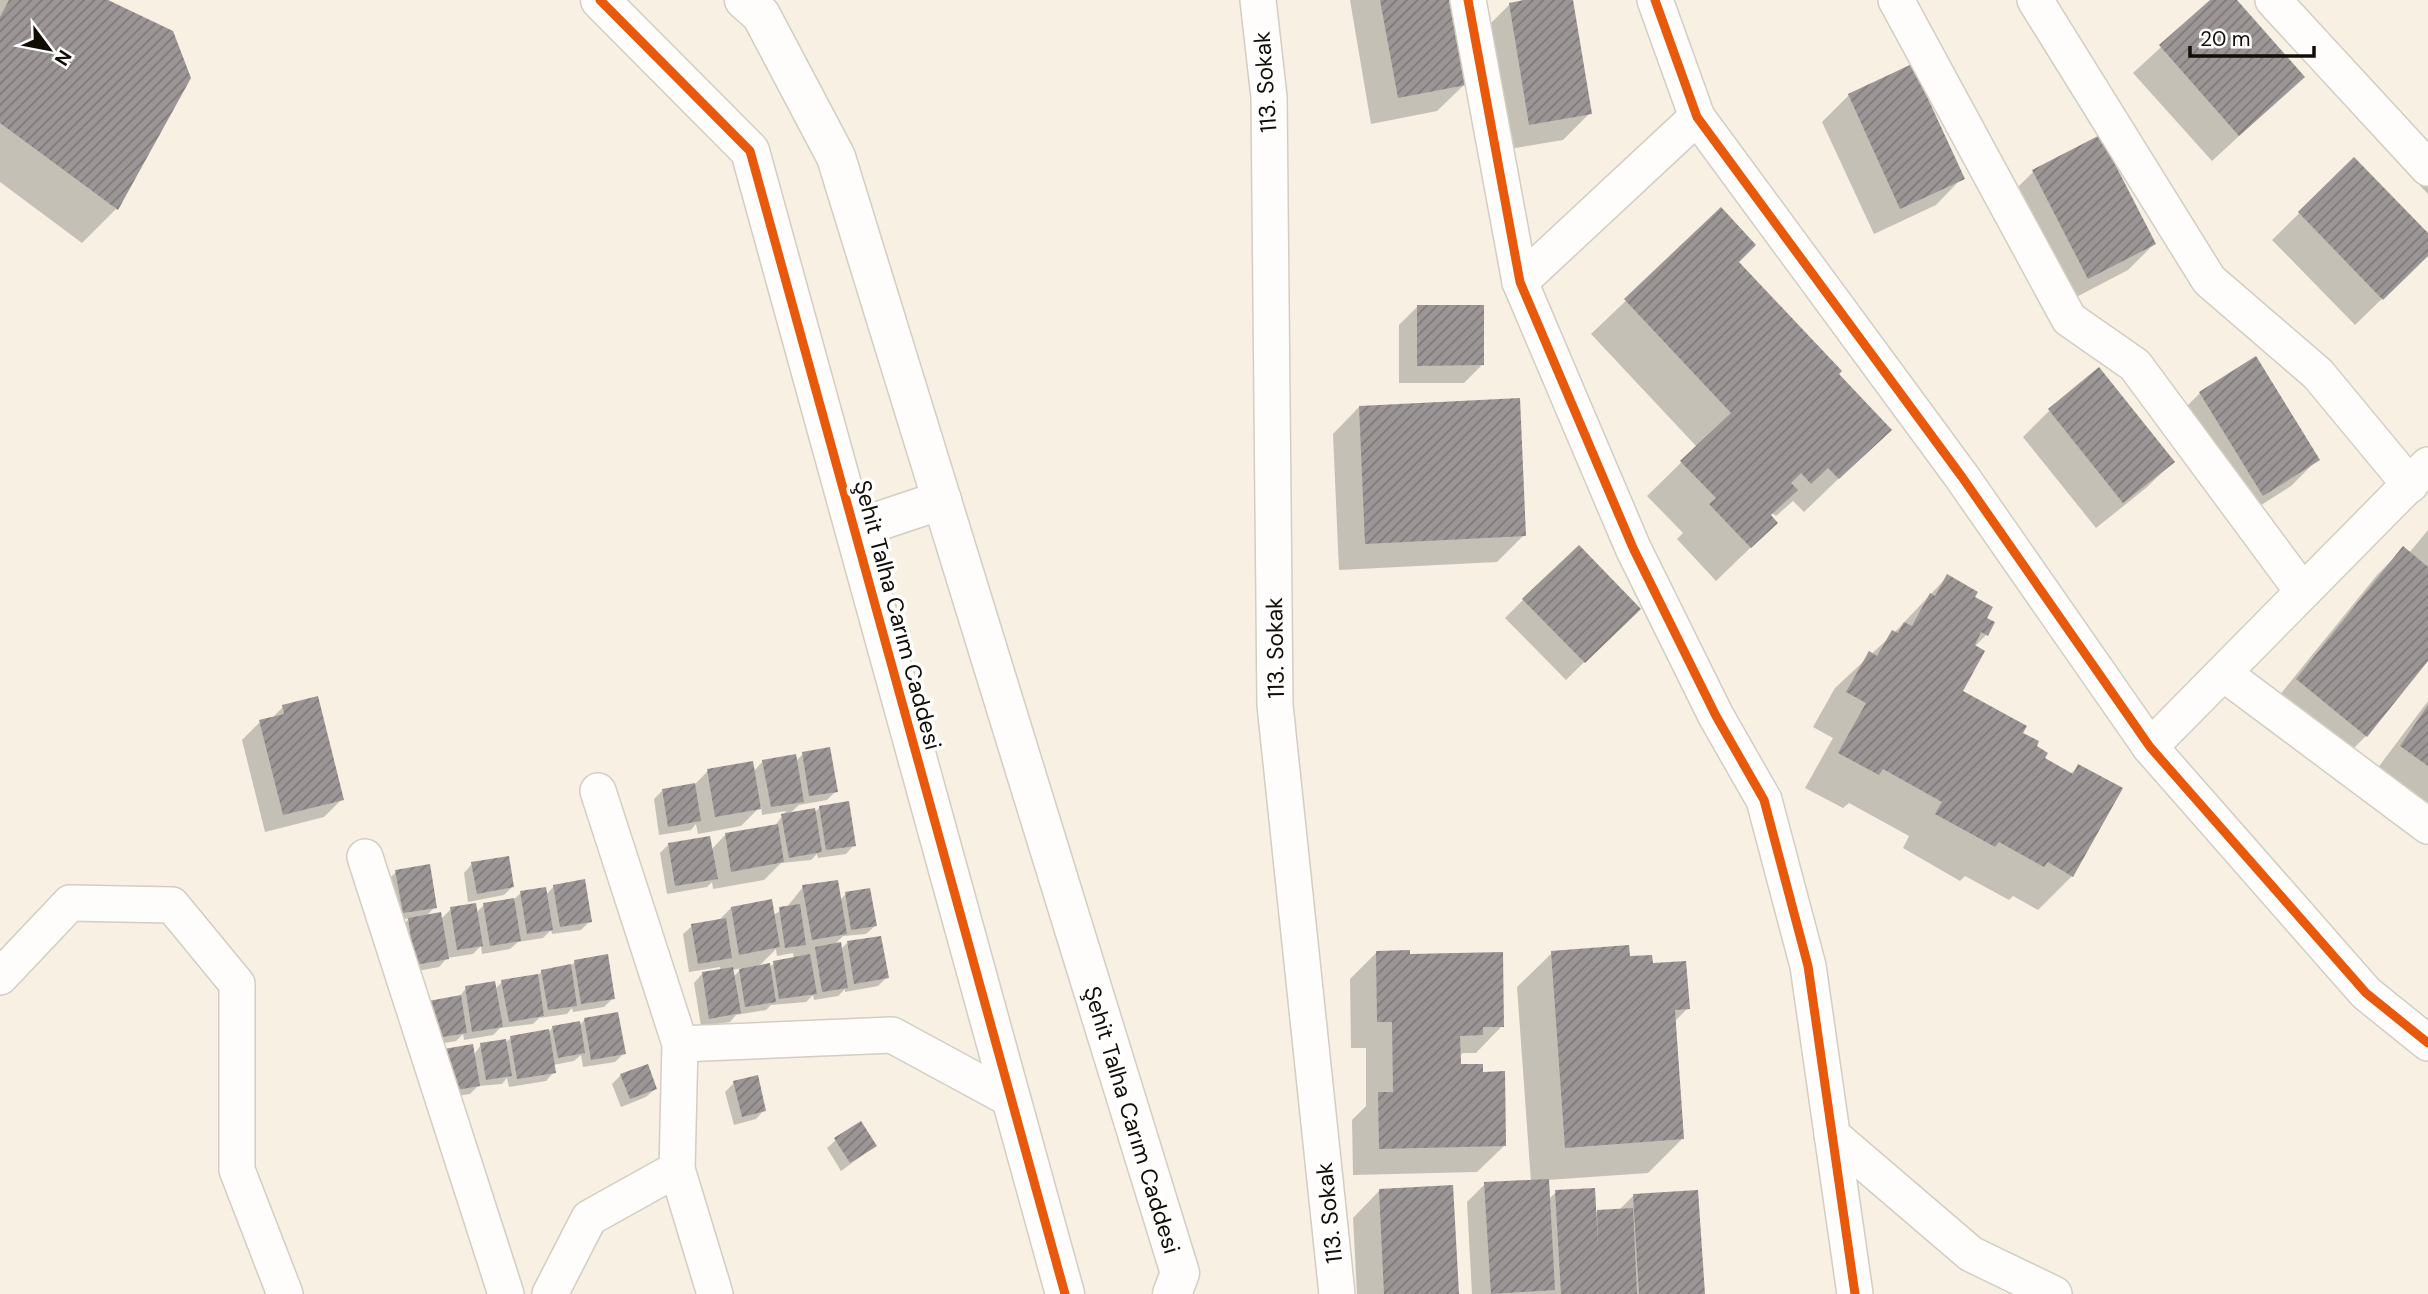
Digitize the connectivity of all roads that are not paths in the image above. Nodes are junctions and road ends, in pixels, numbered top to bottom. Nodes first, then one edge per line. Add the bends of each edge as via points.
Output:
1 (600, 0) edge
2 (744, 0) edge
3 (1258, 0) edge
4 (1468, 0) edge
5 (1655, 0) edge
6 (1896, 0) edge
7 (2035, 0) edge
8 (2273, 0) edge
9 (1697, 117) junction
10 (2428, 168) edge
11 (1520, 282) junction
12 (2419, 475) edge
13 (942, 500) junction
14 (855, 529) junction
15 (2303, 592) junction
16 (2223, 673) junction
17 (2150, 747) junction
18 (598, 792) dead end
19 (2428, 827) edge
20 (365, 857) dead end
21 (0, 977) edge
22 (2428, 1043) edge
23 (680, 1044) junction
24 (1012, 1100) junction
25 (1832, 1135) junction
26 (677, 1169) junction
27 (285, 1294) edge
28 (506, 1294) edge
29 (550, 1294) edge
30 (715, 1294) edge
31 (1065, 1294) edge
32 (1172, 1294) edge
33 (1337, 1294) edge
34 (1854, 1294) edge
35 (2053, 1294) edge

1 - 14 street, Şehit Talha Carım Caddesi via 750,151
2 - 13 street, Şehit Talha Carım Caddesi via 761,15 836,157
3 - 33 street, 113. Sokak via 1269,97 1275,705
4 - 11 street
5 - 9 street
6 - 15 street via 2069,319 2135,365
7 - 12 street via 2209,279 2318,374
8 - 10 street
9 - 11 street
9 - 17 street via 1962,477
11 - 25 street via 1633,548 1716,716 1764,800 1808,966
12 - 15 street
13 - 14 street
13 - 32 street, Şehit Talha Carım Caddesi via 1180,1273
14 - 24 street, Şehit Talha Carım Caddesi
15 - 16 street
16 - 17 street
16 - 19 street
17 - 22 street via 2366,993
18 - 23 street
20 - 28 street
21 - 27 street via 70,903 173,905 237,984 237,1170
23 - 24 street via 892,1035
23 - 26 street
24 - 31 street, Şehit Talha Carım Caddesi
25 - 34 street
25 - 35 street via 1971,1254
26 - 29 street via 589,1218
26 - 30 street

